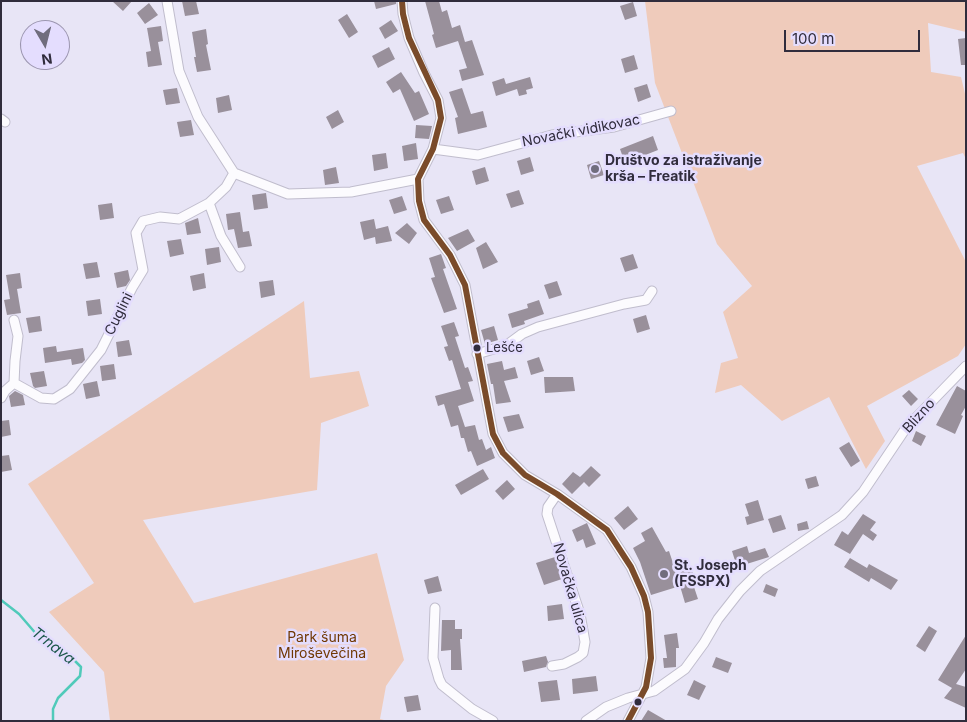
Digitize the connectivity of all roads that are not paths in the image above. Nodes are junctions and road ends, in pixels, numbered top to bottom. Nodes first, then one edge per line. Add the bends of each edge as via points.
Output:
1 (167, 1) edge
2 (402, 1) edge
3 (671, 111) dead end
4 (433, 149) junction
5 (234, 173) junction
6 (418, 178) junction
7 (209, 203) junction
8 (240, 267) dead end
9 (652, 291) dead end
10 (14, 320) dead end
11 (478, 354) junction
12 (966, 366) edge
13 (14, 383) junction
14 (1, 398) edge
15 (557, 494) junction
16 (435, 608) dead end
17 (552, 666) dead end
18 (642, 694) junction
19 (493, 721) edge
20 (586, 721) edge
21 (628, 721) edge

1 - 5 street via 179,71 198,117
2 - 4 street via 410,38 438,100 440,118
3 - 4 street, Novački vidikovac via 614,128 552,135 478,155
4 - 6 street
5 - 6 street via 288,194 351,192
5 - 7 street, Cuglini via 226,187
6 - 11 street via 424,220 450,254 465,285
7 - 8 street via 221,236
7 - 13 street, Cuglini via 179,219 160,216 143,221 136,233 143,270 102,350 70,389 54,399 41,398
9 - 11 street via 646,300 538,327 506,345
10 - 13 street via 18,336
11 - 15 street via 493,434 503,453 525,475
12 - 18 street, Blizno via 906,428 863,492 842,515 760,571 718,619 685,669 654,691
13 - 14 street
15 - 17 street, Novačka ulica via 547,514 580,614 585,642 578,657
15 - 18 street via 607,530 639,583 648,612 651,658
16 - 19 street via 433,658 438,679 472,709
18 - 20 street, Blizno via 606,707
18 - 21 street

